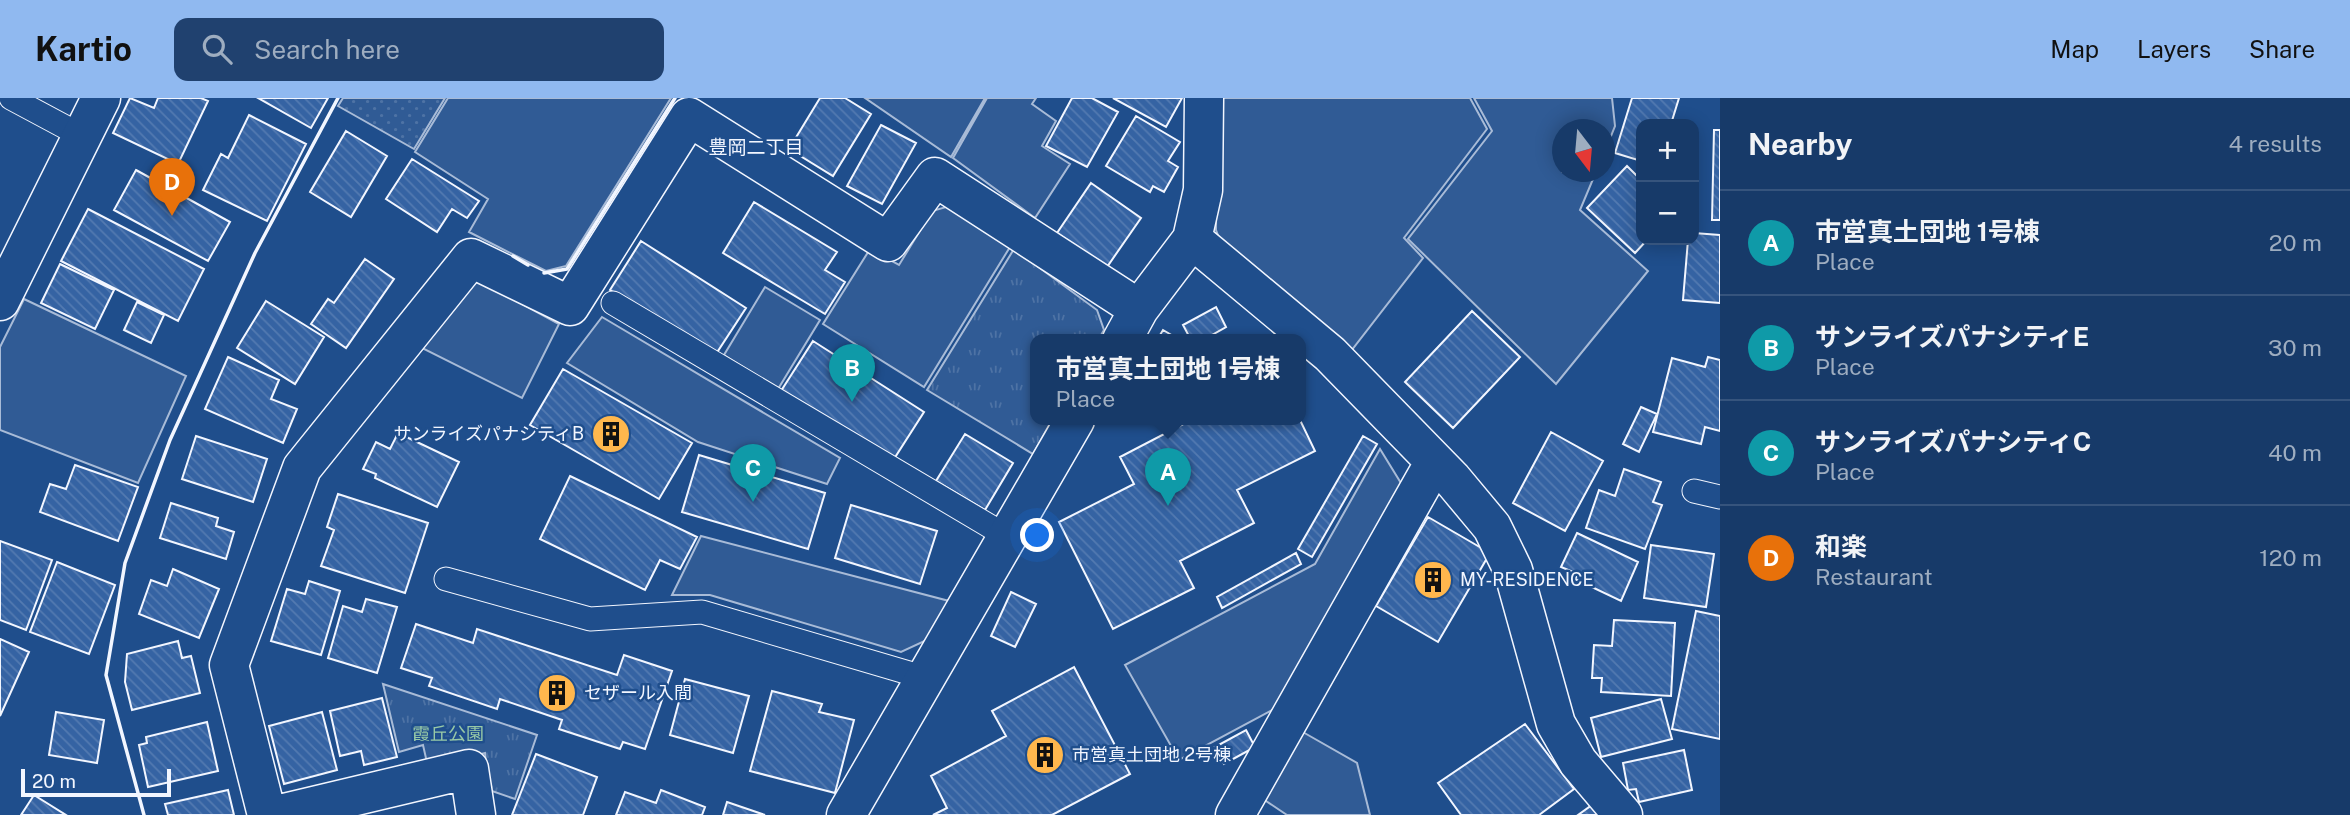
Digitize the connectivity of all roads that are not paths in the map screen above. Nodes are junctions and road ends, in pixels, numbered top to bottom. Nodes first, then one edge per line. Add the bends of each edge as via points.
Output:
1 (11, 98) edge
2 (101, 98) edge
3 (1204, 98) edge
4 (82, 136) junction
5 (1192, 239) junction
6 (12, 249) edge
7 (0, 301) edge
8 (613, 303) dead end
9 (1130, 325) edge
10 (1072, 425) edge
11 (1434, 463) junction
12 (1694, 491) dead end
13 (1720, 497) edge
14 (1008, 537) junction
15 (446, 579) dead end
16 (926, 678) junction
17 (267, 815) edge
18 (276, 815) edge
19 (475, 815) edge
20 (846, 815) edge
21 (1235, 815) edge
22 (1623, 815) edge

1 - 4 lane
2 - 4 street
3 - 5 street via 1202,190
4 - 6 street
5 - 9 street
5 - 11 street via 1330,354
6 - 7 street
8 - 14 lane
9 - 17 street via 935,177 888,242 689,117 570,306 471,258 302,468 229,665
10 - 14 street
11 - 21 street
11 - 22 street via 1492,527 1513,570 1556,724 1578,762
12 - 13 lane
14 - 16 street
15 - 16 lane via 590,619 702,612
16 - 20 street
18 - 19 street via 469,769

